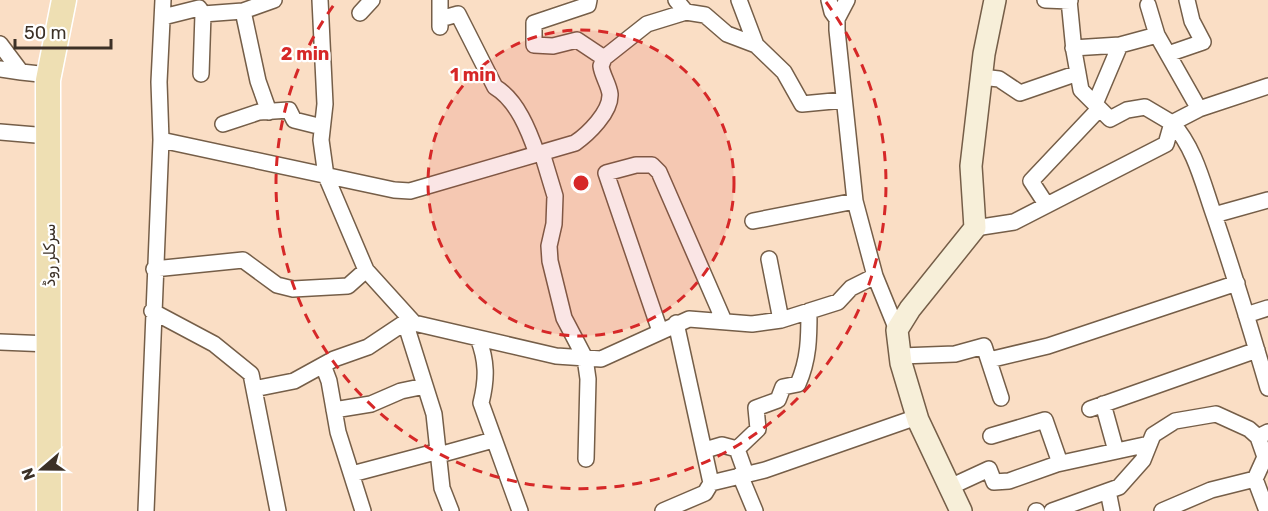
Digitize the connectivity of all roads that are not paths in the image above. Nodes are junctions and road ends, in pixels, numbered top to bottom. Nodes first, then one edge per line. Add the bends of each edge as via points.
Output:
1 (64, 0) edge
2 (163, 0) edge
3 (274, 0) edge
4 (320, 0) edge
5 (372, 0) edge
6 (441, 0) edge
7 (589, 0) edge
8 (739, 0) edge
9 (829, 0) edge
10 (847, 0) edge
11 (995, 0) edge
12 (1045, 0) edge
13 (1187, 0) edge
14 (1070, 1) edge
15 (1148, 5) dead end
16 (681, 6) edge
17 (238, 7) edge
18 (360, 13) dead end
19 (203, 14) junction
20 (163, 17) junction
21 (837, 19) junction
22 (1157, 35) junction
23 (0, 44) edge
24 (756, 45) junction
25 (1120, 45) junction
26 (1073, 48) junction
27 (1168, 54) junction
28 (604, 58) junction
29 (0, 69) edge
30 (21, 72) junction
31 (1078, 73) junction
32 (201, 74) dead end
33 (49, 75) junction
34 (981, 77) junction
35 (1268, 86) edge
36 (844, 100) junction
37 (1097, 106) junction
38 (1198, 109) junction
39 (269, 112) junction
40 (223, 123) dead end
41 (1172, 123) junction
42 (322, 127) junction
43 (0, 132) edge
44 (48, 136) junction
45 (161, 140) junction
46 (539, 153) junction
47 (326, 176) junction
48 (1268, 200) edge
49 (855, 201) junction
50 (1046, 204) junction
51 (1214, 215) junction
52 (753, 221) dead end
53 (975, 228) junction
54 (769, 259) dead end
55 (154, 269) junction
56 (366, 270) junction
57 (875, 276) junction
58 (1237, 283) junction
59 (1268, 308) edge
60 (152, 311) junction
61 (809, 311) junction
62 (1246, 315) junction
63 (407, 321) junction
64 (724, 321) junction
65 (781, 321) junction
66 (676, 323) junction
67 (897, 330) junction
68 (660, 331) junction
69 (478, 338) junction
70 (0, 342) edge
71 (50, 344) junction
72 (1257, 351) junction
73 (901, 357) junction
74 (585, 358) junction
75 (989, 360) junction
76 (323, 365) junction
77 (1267, 383) edge
78 (425, 386) junction
79 (254, 388) junction
80 (1001, 398) dead end
81 (334, 410) junction
82 (917, 417) junction
83 (1263, 434) edge
84 (991, 436) dead end
85 (494, 440) junction
86 (1149, 444) junction
87 (737, 449) junction
88 (705, 450) junction
89 (1116, 451) junction
90 (439, 453) junction
91 (586, 459) dead end
92 (1060, 463) junction
93 (352, 474) junction
94 (743, 475) junction
95 (1255, 479) junction
96 (711, 483) junction
97 (950, 487) junction
98 (1108, 491) junction
99 (50, 511) edge
100 (146, 511) edge
101 (278, 511) edge
102 (363, 511) edge
103 (451, 511) edge
104 (520, 511) edge
105 (663, 511) edge
106 (755, 511) edge
107 (961, 511) edge
108 (1052, 511) edge
109 (1112, 511) edge
110 (1162, 511) edge
111 (1267, 511) edge

1 - 33 main road, سرکلر روڈ
2 - 20 street
3 - 17 street
4 - 42 street via 325,104
5 - 18 street
6 - 46 street via 440,23 458,14 495,87 505,93
7 - 28 street via 588,5 534,23 534,45 553,46 577,40
8 - 24 street
9 - 21 street
10 - 21 street
11 - 34 main road
12 - 14 street
13 - 27 street via 1203,42
14 - 26 street
15 - 22 street
16 - 24 street via 705,15 727,34
16 - 28 street via 647,24
17 - 19 street
17 - 39 street
19 - 20 street via 199,8
19 - 32 street
20 - 45 street
21 - 36 street
22 - 25 street
22 - 27 street
23 - 30 street
24 - 36 street via 784,72 802,104
25 - 26 street
25 - 37 street
26 - 31 street
27 - 38 street
28 - 46 street via 601,66 610,94 594,127 575,143
29 - 30 street
30 - 33 street
31 - 34 street via 1020,93 999,79
31 - 37 street via 1081,90
33 - 44 main road, سرکلر روڈ
34 - 53 main road via 971,166
35 - 38 street
36 - 49 street
37 - 41 street via 1110,119 1145,107
37 - 50 street via 1031,181
38 - 41 street
39 - 40 street
39 - 42 street via 289,110 294,120
41 - 50 street via 1166,144
41 - 51 street via 1185,140
42 - 47 street
43 - 44 street
44 - 71 main road, سرکلر روڈ
45 - 47 street
45 - 55 street
46 - 47 street via 410,191
46 - 74 street via 555,196 550,261 564,318
47 - 56 street
48 - 51 street
49 - 52 street
49 - 57 street
50 - 53 street via 1014,222
51 - 58 street
53 - 67 main road
54 - 65 street
55 - 56 street via 243,261 277,285 293,289 348,286
55 - 60 street
56 - 63 street
57 - 61 street via 851,288 838,302
57 - 67 street
58 - 62 street
58 - 75 street via 1048,346
59 - 62 street
60 - 79 street via 214,344 251,374
60 - 100 street
61 - 65 street
61 - 87 street via 809,345 798,384 783,387 778,400 756,408 758,429
62 - 72 street
63 - 69 street
63 - 76 street via 368,346
63 - 78 street
64 - 65 street
64 - 66 street via 699,318
64 - 68 street via 659,172 652,165 636,165 606,173
66 - 68 street
66 - 88 street
67 - 73 main road
68 - 74 street via 605,358
69 - 74 street via 556,356
69 - 85 street via 486,360 481,403
70 - 71 street
71 - 99 main road, سرکلر روڈ
72 - 77 street
72 - 89 street via 1096,407
73 - 75 street via 955,354 984,346
73 - 82 main road
74 - 91 street via 589,414
75 - 80 street
76 - 79 street via 294,381
76 - 81 street
78 - 81 street via 371,404
78 - 90 street via 434,414
79 - 101 street
81 - 93 street
82 - 94 street
82 - 97 main road
83 - 86 street via 1216,414 1175,421 1153,435
83 - 95 street via 1265,457
84 - 92 street via 1045,420
85 - 90 street
85 - 104 street
86 - 89 street
86 - 98 street via 1143,460 1119,487
87 - 88 street via 722,445
87 - 94 street
88 - 96 street
89 - 92 street
90 - 93 street
90 - 103 street via 442,488
92 - 97 street via 1009,481 994,482 988,469
93 - 102 street
94 - 96 street
94 - 106 street
95 - 110 street via 1211,490
95 - 111 street
96 - 105 street via 705,493
97 - 107 main road
98 - 108 street
98 - 109 street

